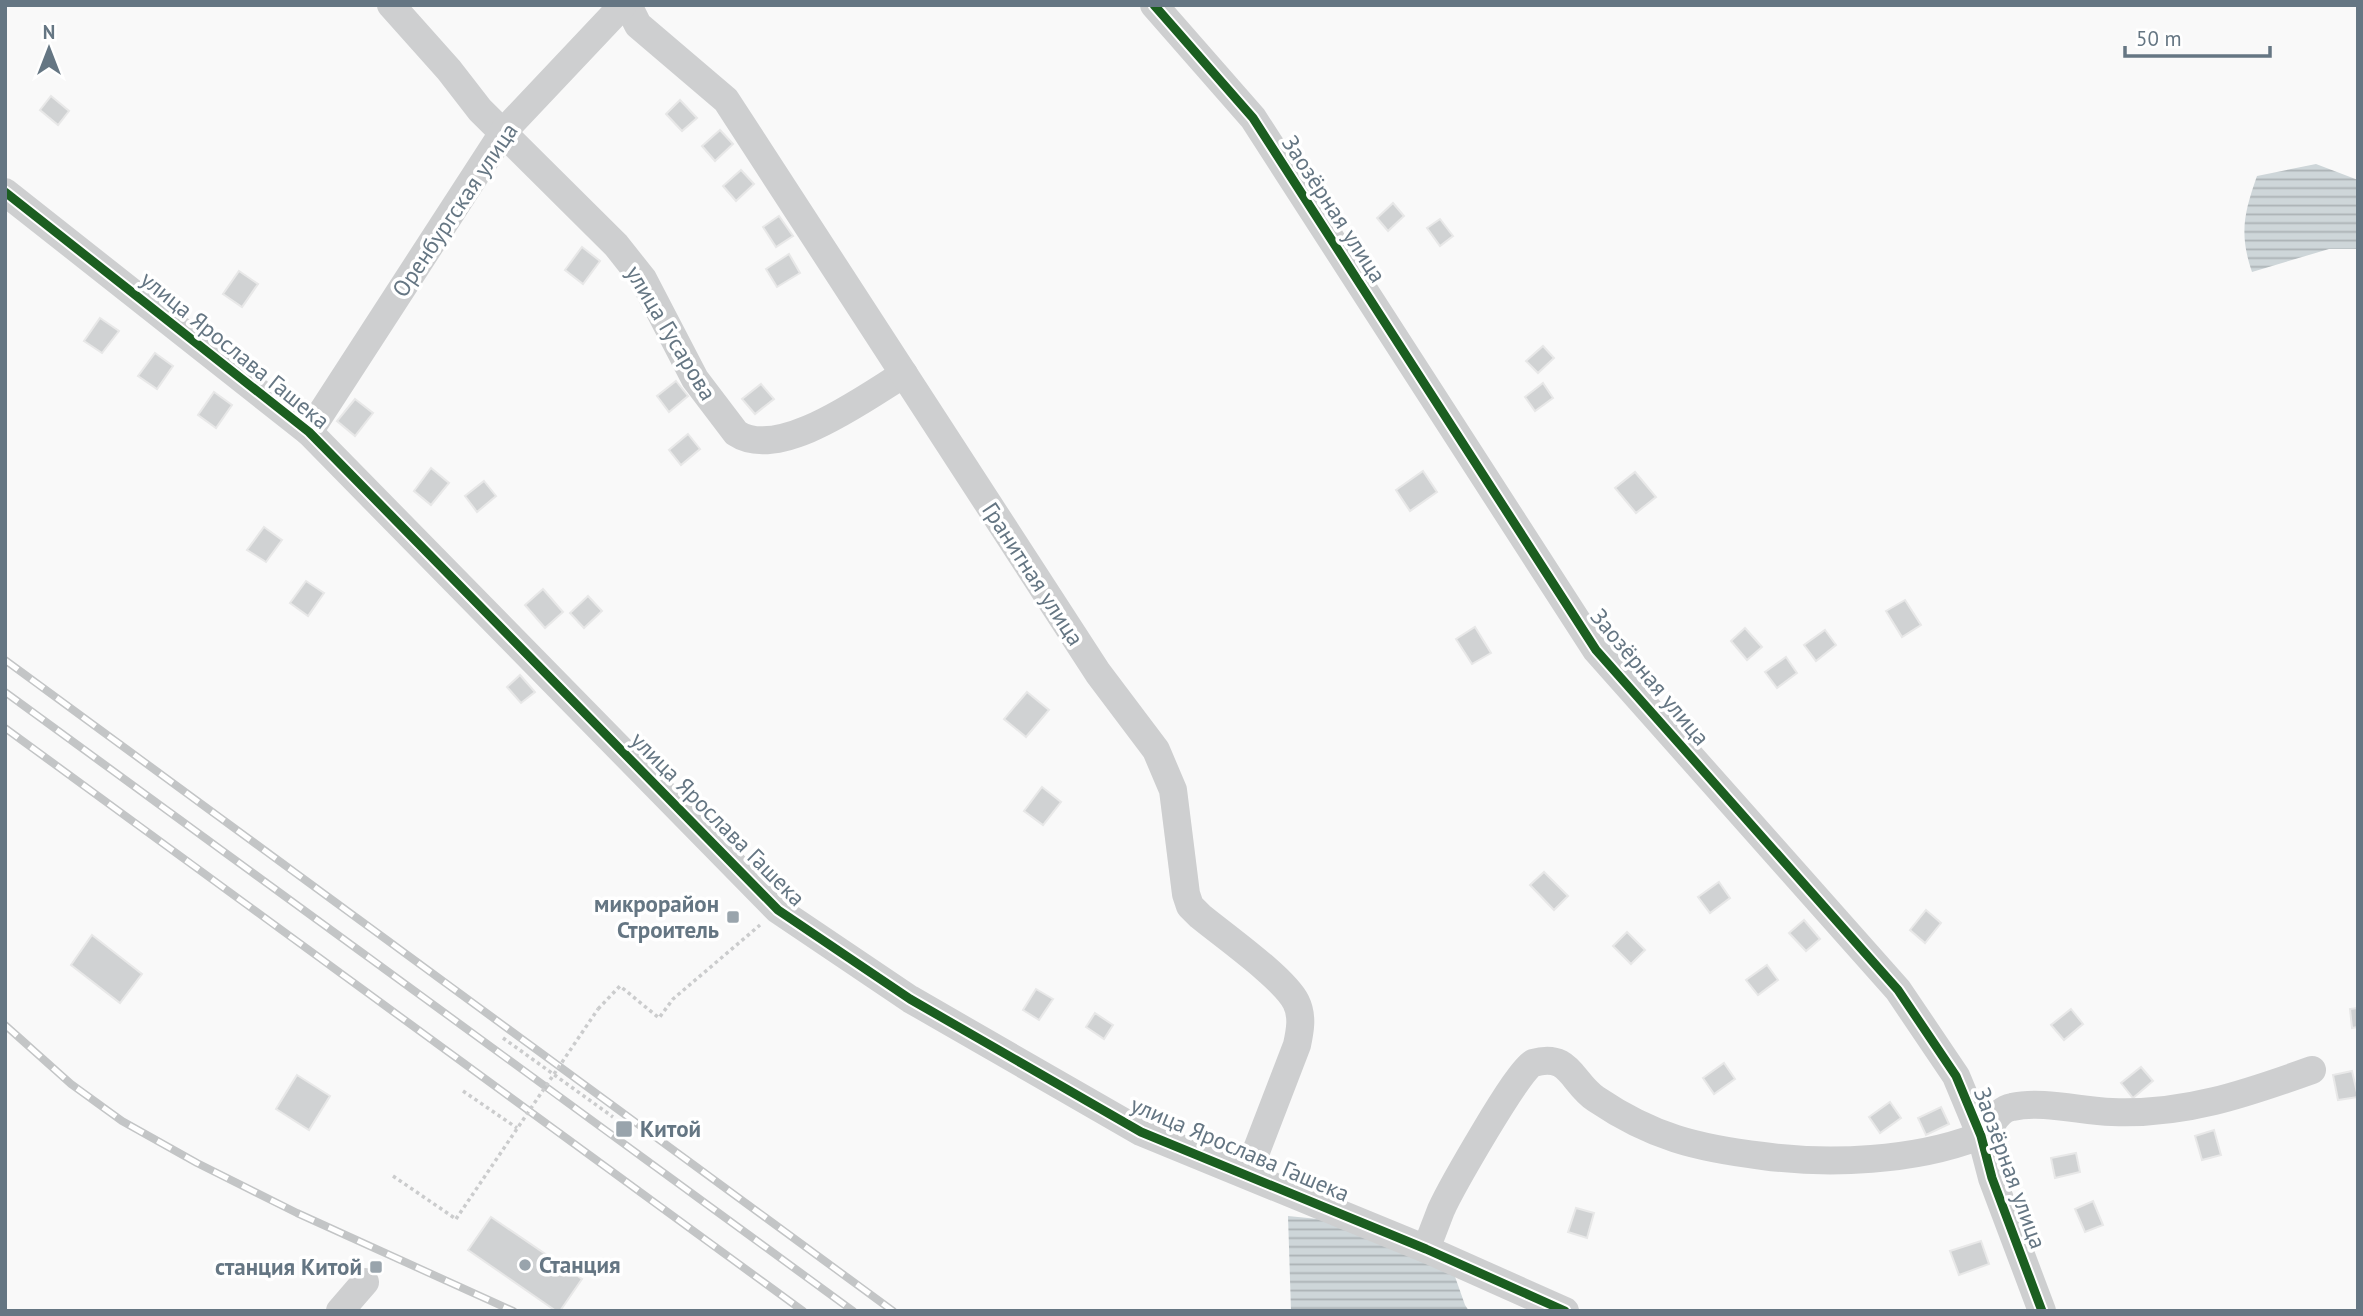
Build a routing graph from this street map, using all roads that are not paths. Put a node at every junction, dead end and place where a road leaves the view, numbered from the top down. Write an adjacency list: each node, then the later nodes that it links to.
1 (391, 5): 4 (street, улица Гусарова)
2 (626, 5): 4 (street, Оренбургская улица); 6 (street, Гранитная улица)
3 (1154, 5): 9 (street, Заозёрная улица)
4 (504, 131): 6 (street, улица Гусарова); 7 (street, Оренбургская улица)
5 (5, 191): 7 (street, улица Ярослава Гашека)
6 (904, 374): 10 (street, Гранитная улица)
7 (309, 432): 10 (street, улица Ярослава Гашека)
8 (2312, 1070): 9 (street)
9 (1981, 1136): 11 (street); 15 (street, Заозёрная улица)
10 (1247, 1175): 11 (street, улица Ярослава Гашека)
11 (1426, 1250): 14 (street, улица Ярослава Гашека)
12 (365, 1282): 13 (street)
13 (340, 1311)
14 (1564, 1311)
15 (2042, 1311)

